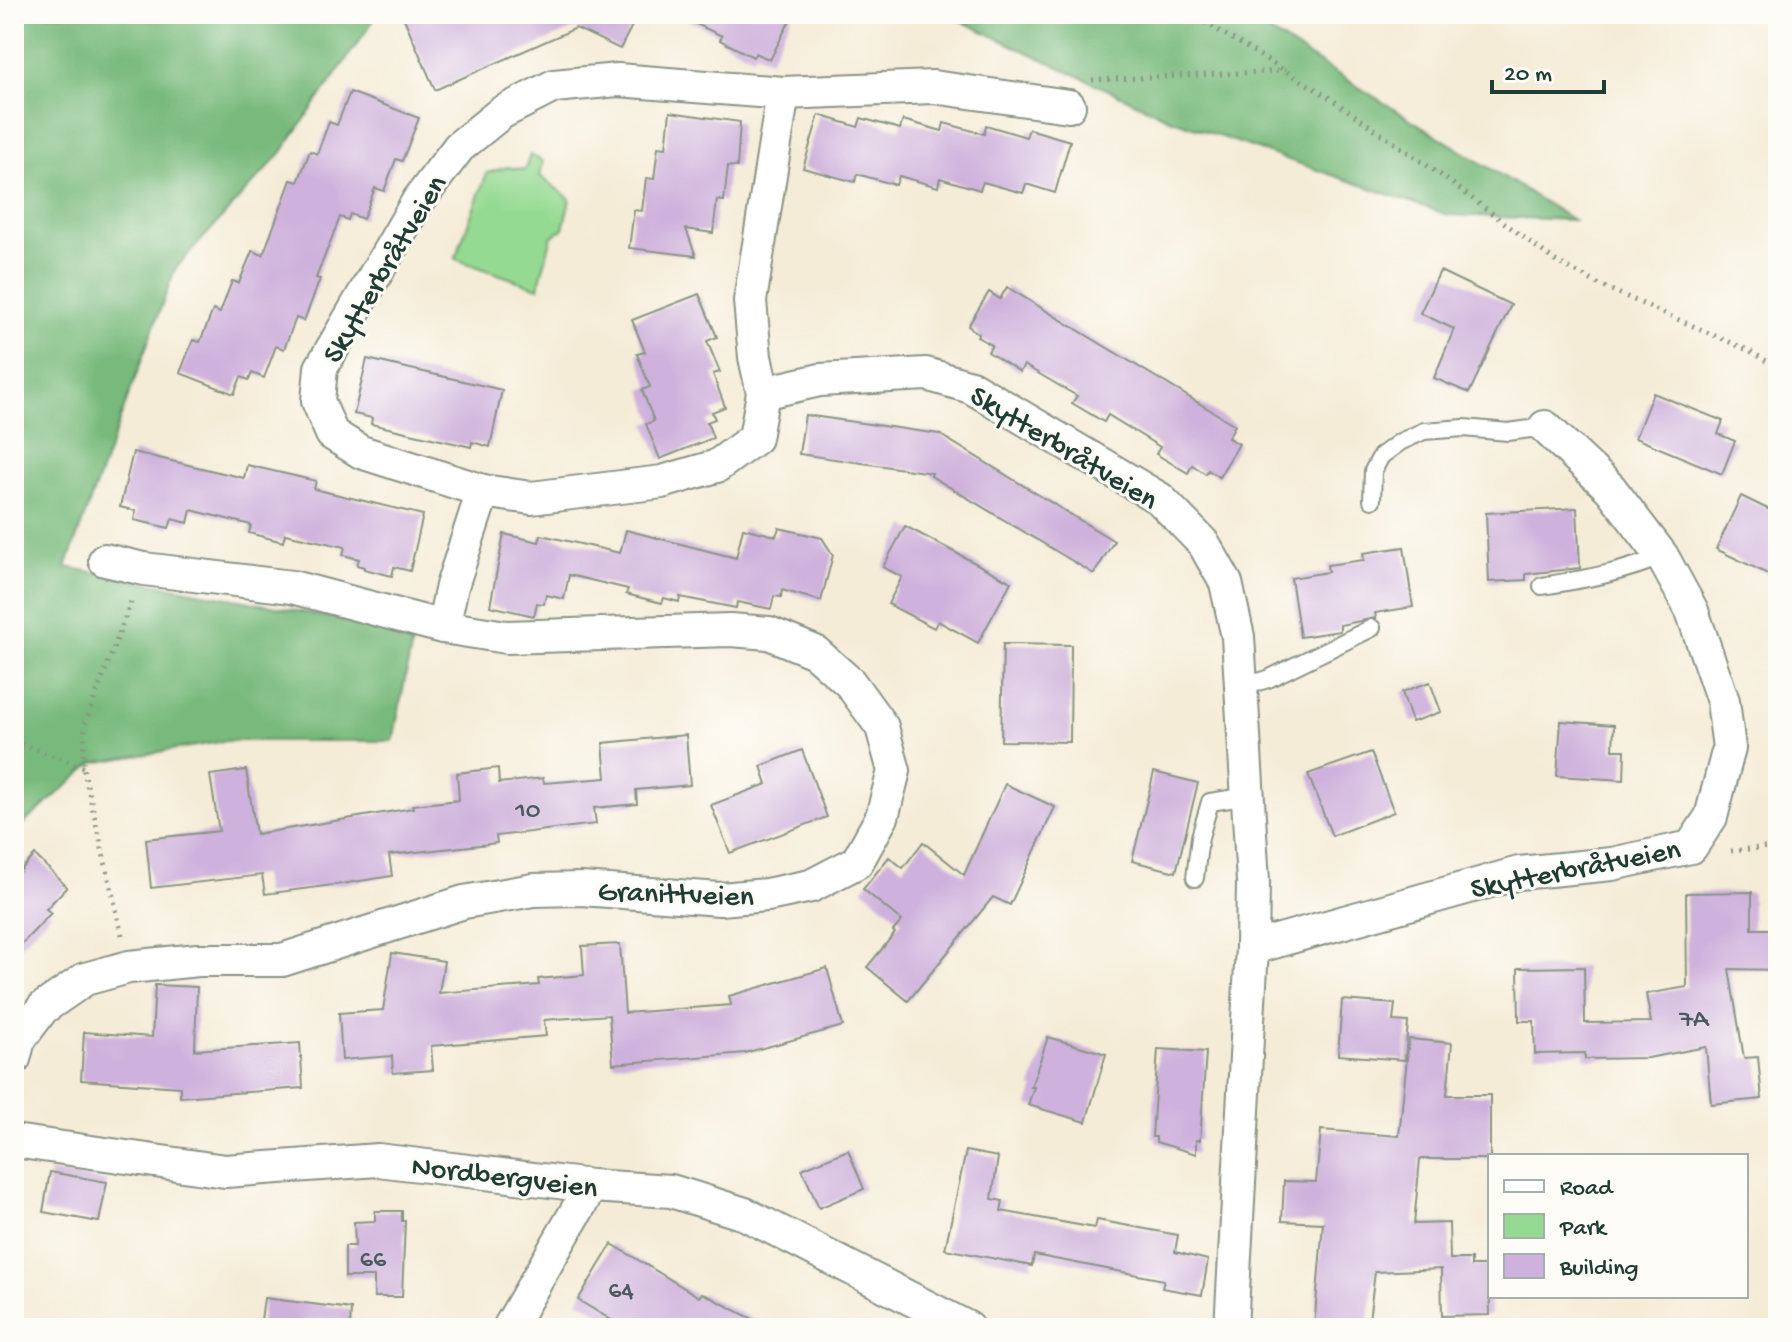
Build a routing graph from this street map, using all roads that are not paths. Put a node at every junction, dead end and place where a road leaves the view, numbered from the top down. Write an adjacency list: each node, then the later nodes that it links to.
1 (783, 93): 2 (street, Skytterbråtveien); 3 (street, Skytterbråtveien); 5 (street, Skytterbråtveien)
2 (1057, 104)
3 (763, 393): 5 (street, Skytterbråtveien); 12 (street, Skytterbråtveien)
4 (1545, 427): 6 (lane); 7 (street, Skytterbråtveien)
5 (483, 491): 10 (street)
6 (1372, 500)
7 (1662, 556): 9 (lane); 15 (street, Skytterbråtveien)
8 (105, 560): 10 (street, Granittveien)
9 (1542, 586)
10 (443, 627): 16 (street, Granittveien)
11 (1372, 628): 12 (lane)
12 (1241, 687): 13 (street, Skytterbråtveien)
13 (1249, 796): 14 (lane); 15 (street, Skytterbråtveien)
14 (1195, 878)
15 (1252, 948): 21 (street, Skytterbråtveien)
16 (14, 1059)
17 (14, 1141): 18 (street, Nordbergveien)
18 (591, 1186): 19 (street); 20 (street, Nordbergveien)
19 (509, 1328)
20 (968, 1328)
21 (1231, 1328)

